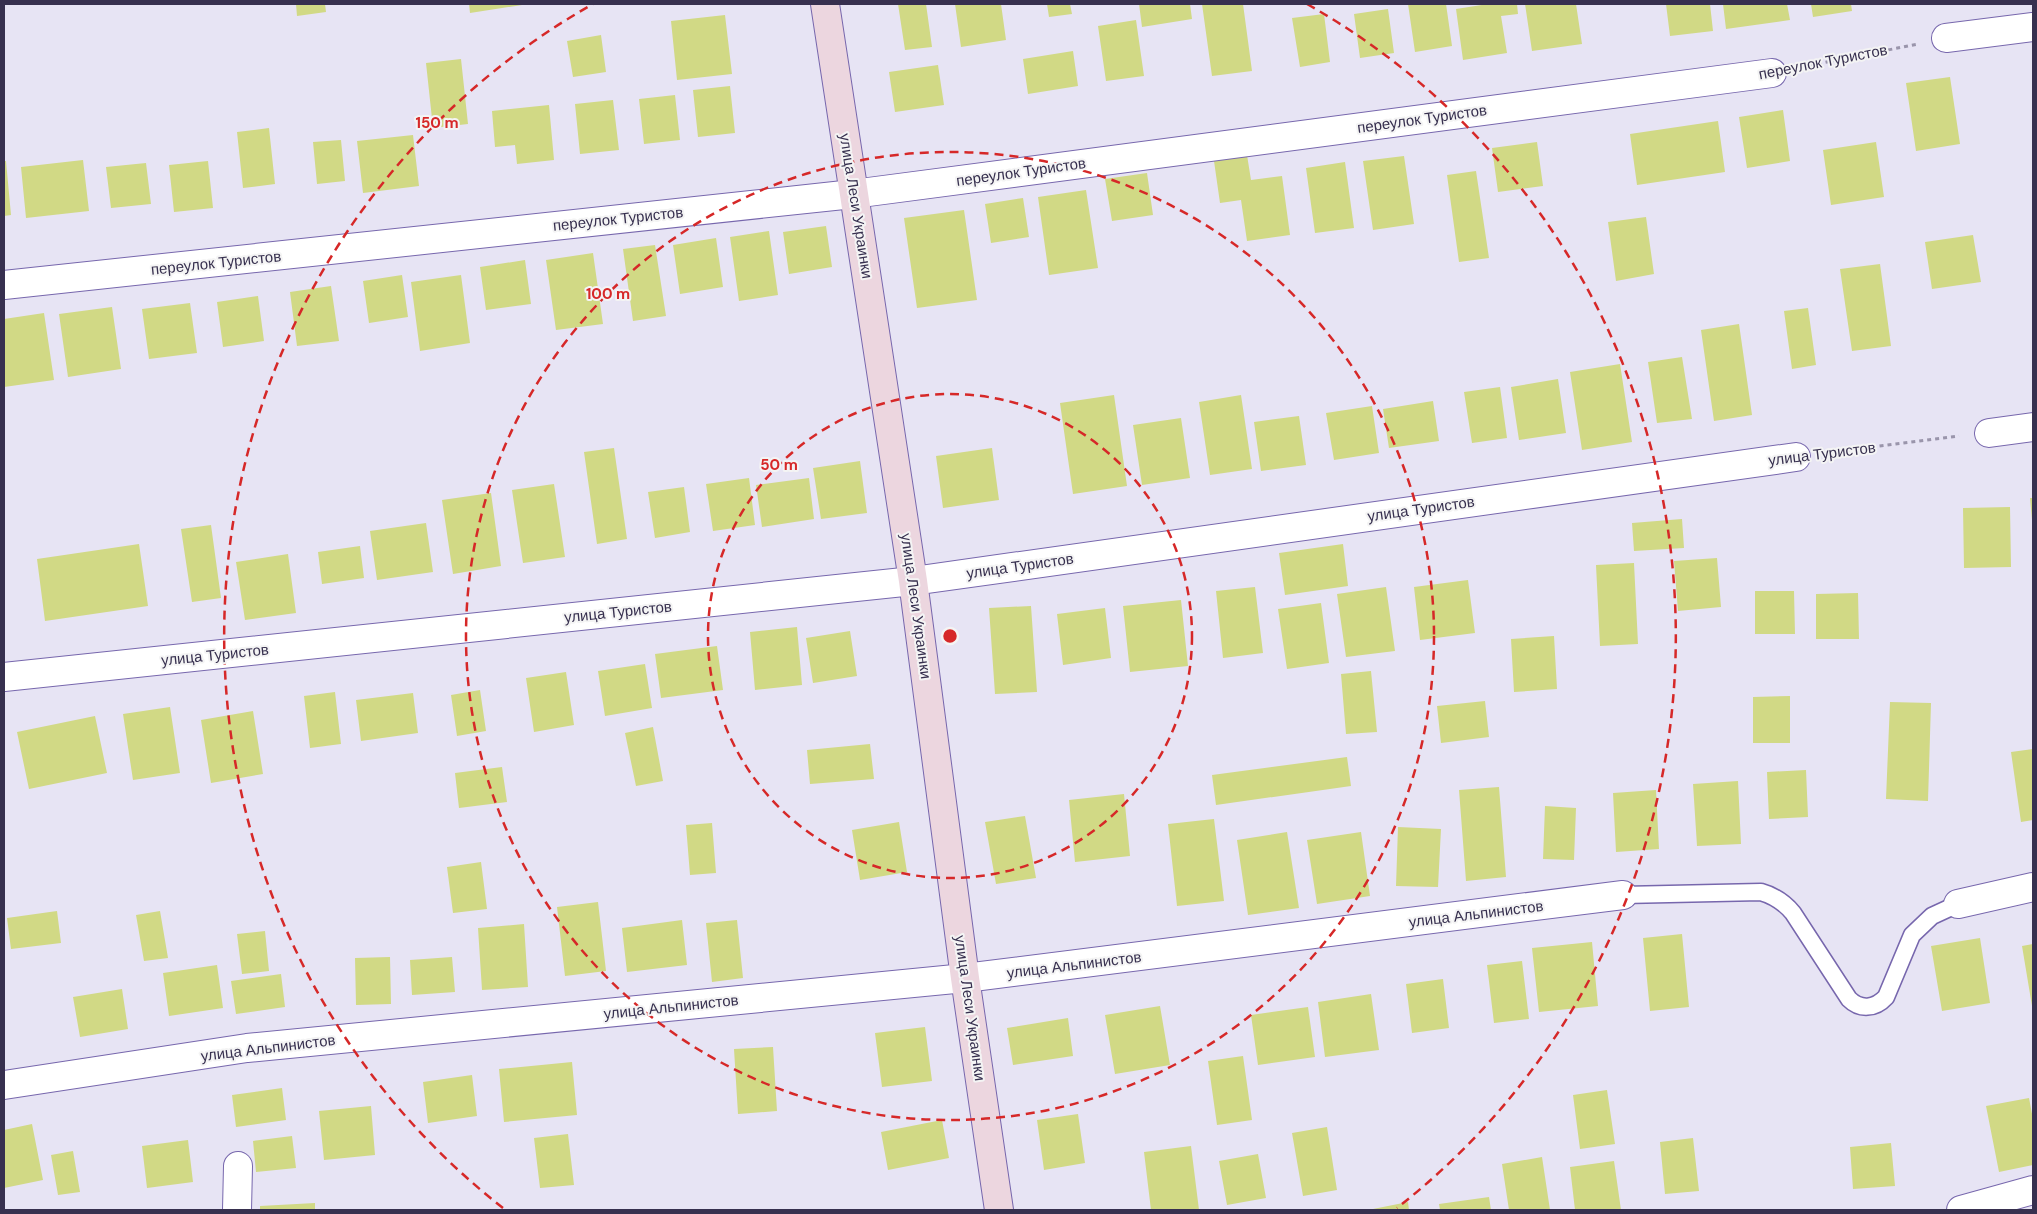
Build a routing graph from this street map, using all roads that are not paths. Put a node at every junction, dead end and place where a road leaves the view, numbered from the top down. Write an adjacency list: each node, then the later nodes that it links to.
1 (825, 4): 5 (main road, улица Леси Украинки)
2 (2033, 27): 3 (street)
3 (1946, 38)
4 (1772, 73): 5 (street, переулок Туристов)
5 (853, 194): 6 (street, переулок Туристов); 10 (main road, улица Леси Украинки)
6 (4, 285)
7 (2033, 427): 8 (street)
8 (1989, 433)
9 (1796, 457): 10 (street, улица Туристов)
10 (914, 581): 11 (street, улица Туристов); 15 (main road, улица Леси Украинки)
11 (4, 677)
12 (2033, 887): 14 (street, улица Альпинистов)
13 (1622, 895): 14 (lane, улица Альпинистов); 15 (street, улица Альпинистов)
14 (1958, 904)
15 (966, 978): 16 (street, улица Альпинистов); 20 (main road, улица Леси Украинки)
16 (4, 1084)
17 (238, 1166): 19 (street)
18 (2033, 1190): 21 (street)
19 (237, 1210)
20 (999, 1210)
21 (1961, 1210)

